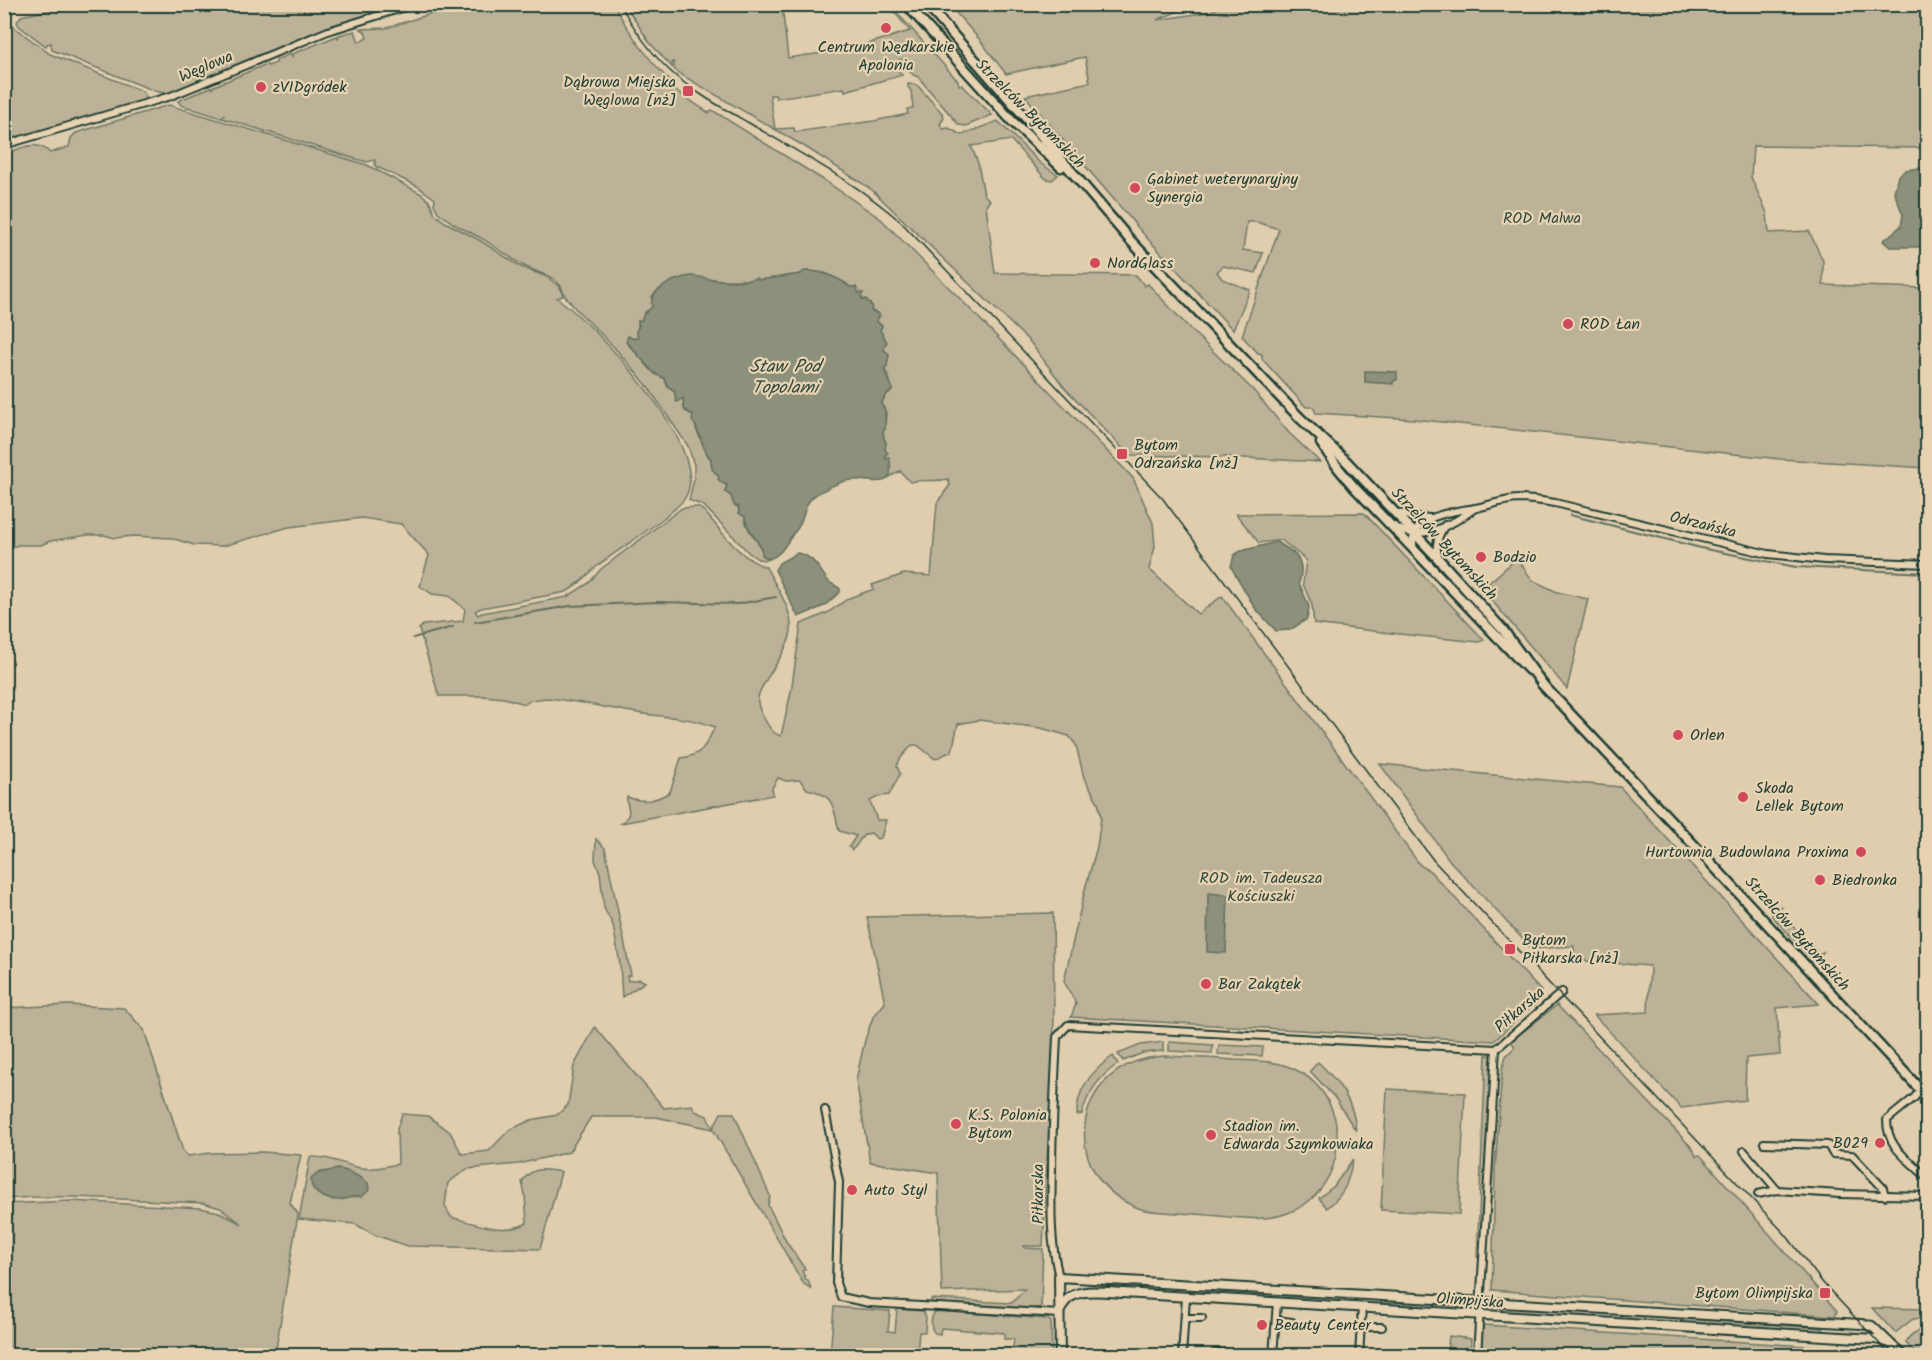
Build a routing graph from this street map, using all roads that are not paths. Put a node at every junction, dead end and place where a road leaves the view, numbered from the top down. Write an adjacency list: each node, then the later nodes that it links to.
1 (414, 4): 4 (street, Węglowa)
2 (906, 4): 5 (main road, Strzelców Bytomskich)
3 (926, 4): 5 (main road, Strzelców Bytomskich)
4 (4, 145)
5 (1085, 190): 6 (main road, Strzelców Bytomskich)
6 (1312, 430): 8 (main road, Strzelców Bytomskich); 9 (main road, Strzelców Bytomskich)
7 (1475, 508): 10 (street); 11 (street); 15 (street, Odrzańska)
8 (1394, 512): 10 (street); 12 (main road, Strzelców Bytomskich)
9 (1384, 518): 12 (street); 13 (main road, Strzelców Bytomskich)
10 (1432, 518): 12 (street)
11 (1445, 525): 12 (street); 14 (street)
12 (1415, 534): 13 (street); 14 (main road, Strzelców Bytomskich)
13 (1414, 550): 16 (main road, Strzelców Bytomskich)
14 (1441, 561): 16 (main road, Strzelców Bytomskich)
15 (1928, 564)
16 (1544, 686): 19 (main road, Strzelców Bytomskich)
17 (1562, 992): 18 (street, Piłkarska)
18 (1496, 1049): 29 (street, Piłkarska); 35 (street, Piłkarska)
19 (1920, 1090): 20 (main road, Strzelców Bytomskich); 24 (street)
20 (1927, 1097)
21 (825, 1110): 38 (street)
22 (1764, 1143): 27 (street)
23 (1744, 1151): 25 (street)
24 (1928, 1179)
25 (1777, 1190): 26 (street); 27 (street)
26 (1758, 1194)
27 (1885, 1196): 28 (street)
28 (1928, 1196)
29 (1059, 1277): 30 (street, Olimpijska); 38 (street, Piłkarska)
30 (1210, 1286): 31 (street, Olimpijska); 33 (street)
31 (1377, 1296): 35 (street, Olimpijska); 37 (street)
32 (1186, 1297): 33 (street, Olimpijska); 38 (street, Olimpijska); 40 (street)
33 (1209, 1298): 34 (street, Olimpijska)
34 (1276, 1302): 36 (street, Olimpijska); 42 (street)
35 (1480, 1302): 39 (street, Piłkarska); 46 (street, Olimpijska)
36 (1362, 1307): 37 (street, Olimpijska); 44 (street)
37 (1377, 1308): 39 (street, Olimpijska)
38 (1059, 1314): 49 (street, Piłkarska)
39 (1479, 1315): 46 (street, Olimpijska); 52 (street, Piłkarska)
40 (1185, 1318): 41 (street); 50 (street)
41 (1202, 1318)
42 (1276, 1320): 43 (street); 48 (street)
43 (1292, 1322)
44 (1361, 1327): 45 (street); 51 (street)
45 (1382, 1328)
46 (1889, 1343): 53 (street)
47 (1215, 1353): 48 (street)
48 (1273, 1355)
49 (1060, 1356)
50 (1182, 1356)
51 (1359, 1356)
52 (1477, 1356)
53 (1903, 1356)

